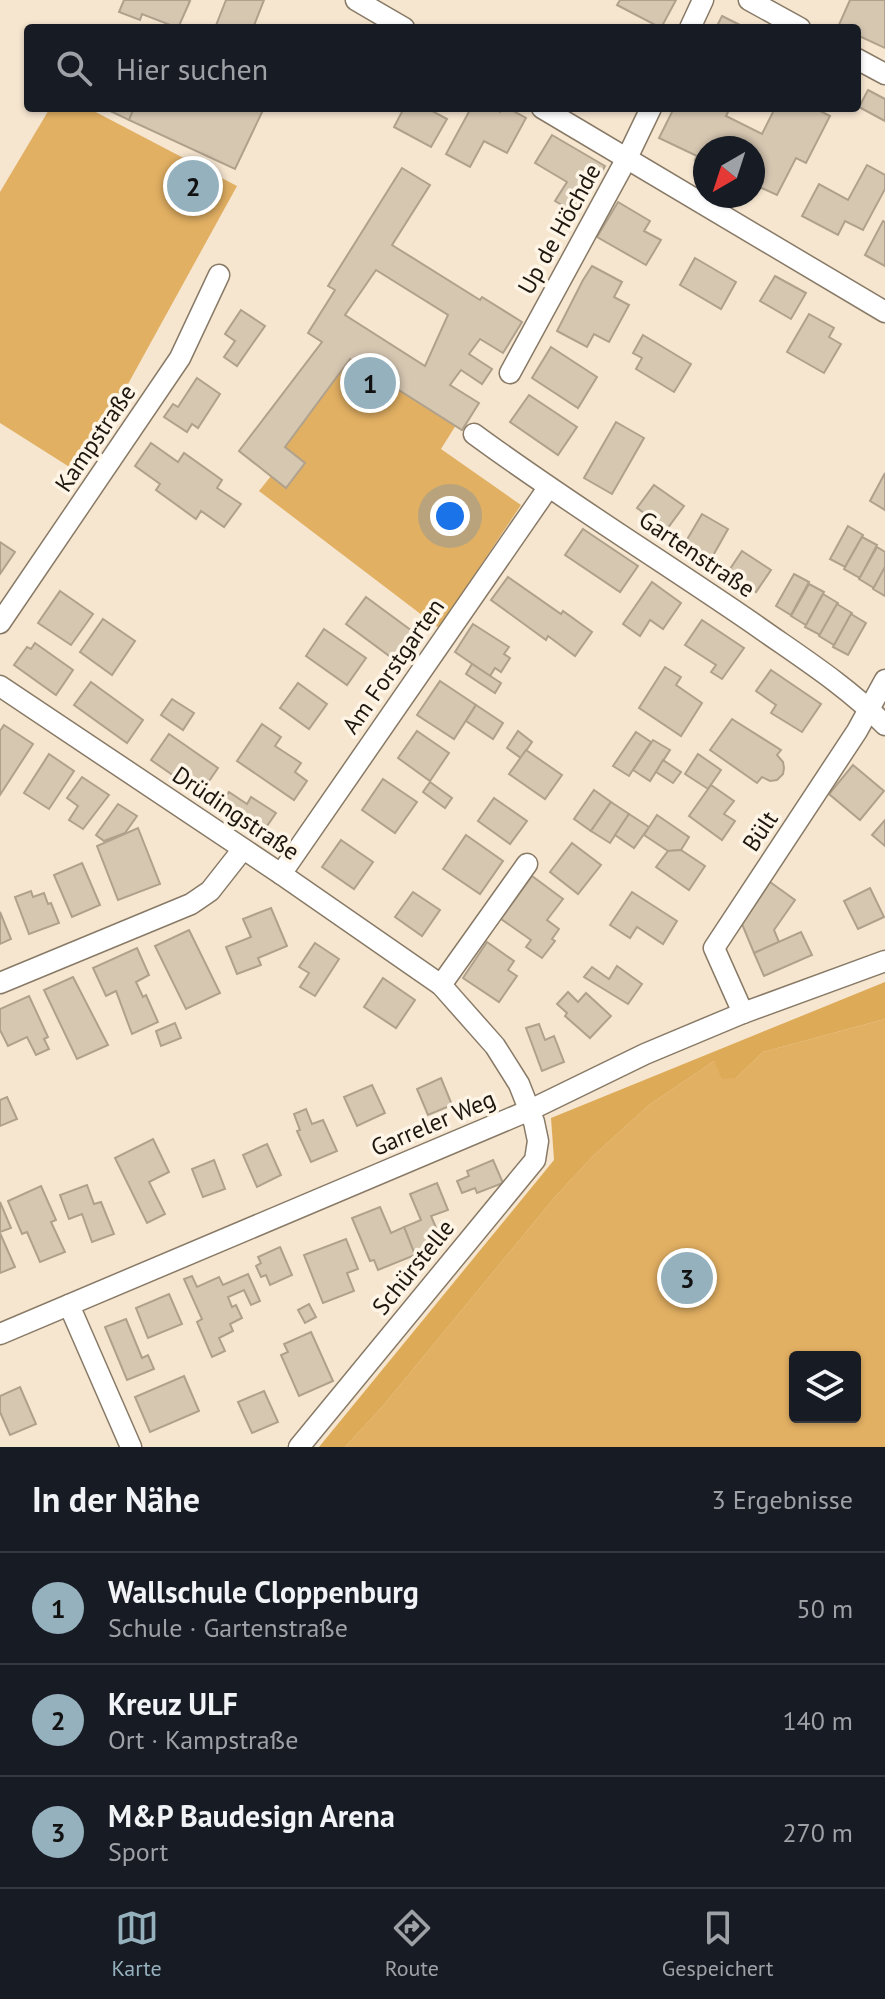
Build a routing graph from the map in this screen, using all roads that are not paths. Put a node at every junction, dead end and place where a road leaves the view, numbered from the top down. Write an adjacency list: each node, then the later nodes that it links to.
1 (356, 0): 4 (street)
2 (703, 0): 5 (street)
3 (749, 0): 6 (street)
4 (397, 24)
5 (692, 24)
6 (793, 24)
7 (861, 61): 8 (street)
8 (885, 74)
9 (549, 112): 11 (street)
10 (649, 112): 11 (street, Up de Höchde)
11 (627, 158): 13 (street); 14 (street, Up de Höchde)
12 (219, 275): 17 (street, Kampstraße)
13 (885, 312)
14 (510, 373)
15 (474, 434): 16 (street, Gartenstraße)
16 (548, 488): 20 (street, Gartenstraße); 24 (street, Am Forstgarten)
17 (0, 623)
18 (885, 680): 20 (street, Bült)
19 (0, 686): 22 (street, Drüdingstraße)
20 (870, 709): 21 (street, Gartenstraße); 28 (street, Bült)
21 (885, 725)
22 (243, 849): 24 (street, Drüdingstraße); 26 (street)
23 (527, 864): 27 (street)
24 (281, 874): 27 (street, Drüdingstraße)
25 (885, 961): 28 (street, Garreler Weg)
26 (0, 983)
27 (441, 985): 29 (street, Drüdingstraße)
28 (743, 1013): 29 (street, Garreler Weg)
29 (530, 1110): 30 (street, Garreler Weg); 33 (street, Schürstelle)
30 (69, 1305): 31 (street, Garreler Weg); 32 (street)
31 (0, 1334)
32 (131, 1447)
33 (299, 1447)

